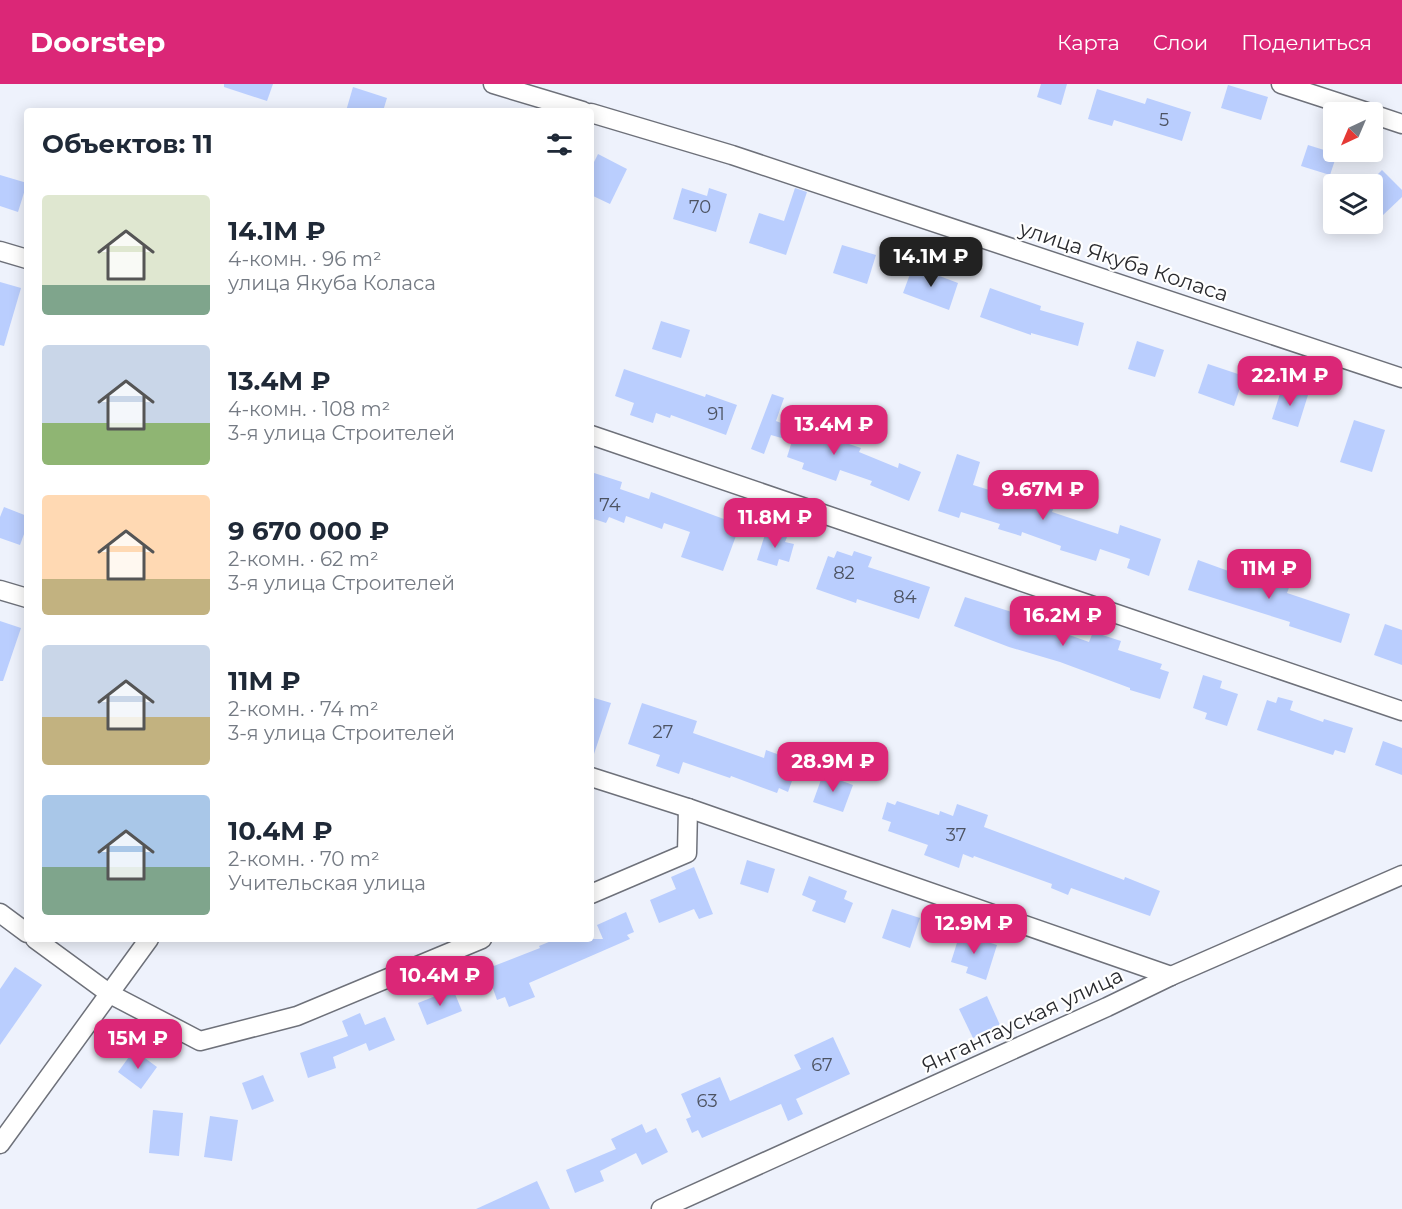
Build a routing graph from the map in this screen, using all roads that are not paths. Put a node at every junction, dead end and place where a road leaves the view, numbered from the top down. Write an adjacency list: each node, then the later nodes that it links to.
1 (493, 84): 4 (street)
2 (1281, 84): 3 (street)
3 (1336, 102)
4 (539, 105): 5 (street)
5 (561, 108)
6 (594, 114): 11 (street, улица Якуба Коласа)
7 (1383, 118): 8 (street)
8 (1402, 124)
9 (0, 251): 10 (street)
10 (24, 258)
11 (1402, 378)
12 (594, 436): 15 (street)
13 (0, 590): 14 (street)
14 (24, 597)
15 (1402, 711)
16 (594, 778): 17 (street)
17 (687, 808): 19 (street); 25 (street)
18 (1402, 875): 25 (street, Янгантауская улица)
19 (594, 893)
20 (0, 914): 21 (street)
21 (24, 931)
22 (39, 942): 26 (street)
23 (147, 942): 26 (street)
24 (475, 942): 26 (street)
25 (1171, 976): 28 (street, Янгантауская улица)
26 (110, 994): 27 (street)
27 (0, 1144)
28 (661, 1209)

